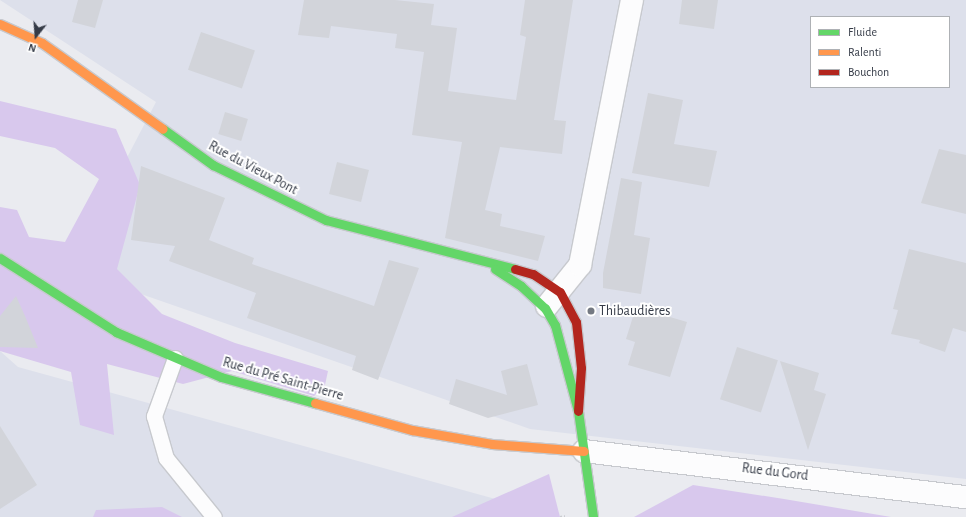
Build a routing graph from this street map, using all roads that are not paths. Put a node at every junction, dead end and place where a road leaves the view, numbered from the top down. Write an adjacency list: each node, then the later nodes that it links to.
1 (632, 0): 5 (street)
2 (0, 24): 3 (street, Rue du Vieux Pont)
3 (477, 257): 5 (street, Rue du Vieux Pont); 6 (street, Rue du Vieux Pont)
4 (0, 258): 7 (street, Rue du Pré Saint-Pierre)
5 (560, 292): 6 (street); 8 (street, Rue du Vieux Pont)
6 (545, 308): 8 (street, Rue du Vieux Pont)
7 (175, 358): 9 (street, Rue du Pré Saint-Pierre); 11 (lane)
8 (578, 411): 9 (street, Rue du Vieux Pont)
9 (584, 451): 10 (street, Rue du Gord); 12 (street, Rue du Vieux Pont)
10 (966, 496)
11 (214, 517)
12 (593, 517)

